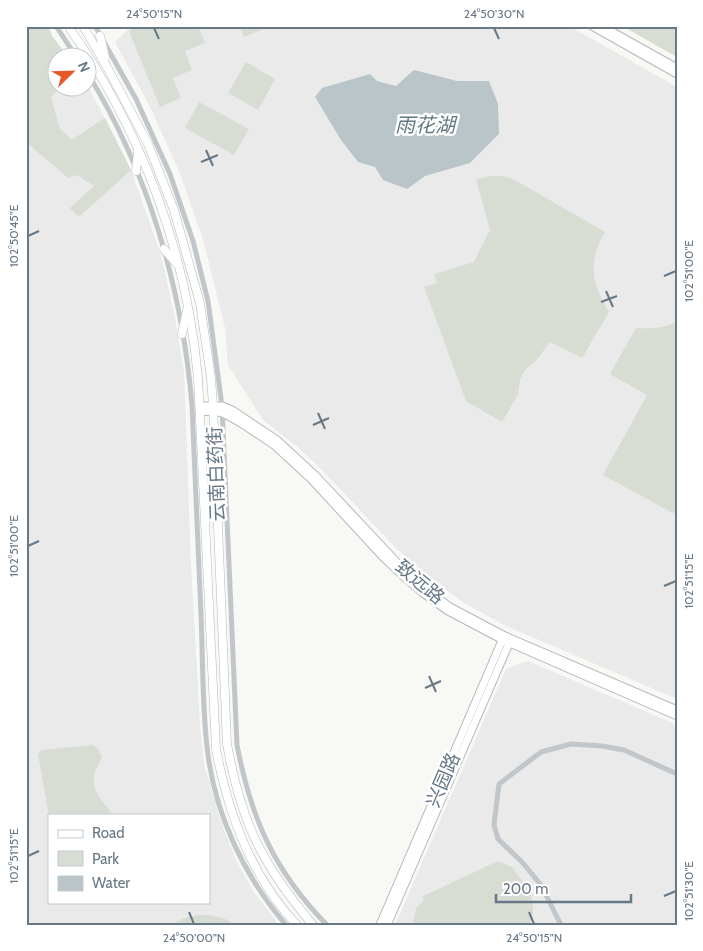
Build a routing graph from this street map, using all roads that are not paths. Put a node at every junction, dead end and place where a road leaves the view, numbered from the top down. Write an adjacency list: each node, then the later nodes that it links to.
1 (56, 26): 8 (street)
2 (68, 26): 13 (main road, 云南白药街)
3 (83, 26): 9 (main road, 云南白药街)
4 (94, 26): 7 (street)
5 (592, 26): 11 (main road)
6 (602, 26): 10 (main road)
7 (100, 36): 9 (main road); 23 (street)
8 (70, 48)
9 (107, 67): 20 (main road, 云南白药街)
10 (677, 68)
11 (677, 74)
12 (98, 92): 14 (street)
13 (138, 149): 14 (main road); 16 (main road, 云南白药街)
14 (136, 171): 15 (street)
15 (164, 249): 16 (main road); 18 (street)
16 (179, 267): 17 (main road, 云南白药街)
17 (188, 304): 18 (main road); 19 (main road, 云南白药街)
18 (182, 334): 30 (street)
19 (198, 378): 20 (main road); 22 (main road, 云南白药街)
20 (211, 378): 21 (main road, 云南白药街)
21 (213, 408): 22 (main road, 致远路); 23 (main road, 致远路); 24 (main road, 云南白药街)
22 (200, 409): 25 (main road, 云南白药街)
23 (223, 409): 26 (main road, 致远路); 33 (street)
24 (216, 446): 25 (main road); 32 (main road, 云南白药街)
25 (202, 447): 31 (main road, 云南白药街)
26 (507, 640): 27 (main road, 致远路); 28 (main road, 致远路); 34 (main road, 兴园路); 35 (main road, 兴园路)
27 (677, 710)
28 (677, 716)
29 (677, 774): 36 (street)
30 (286, 925)
31 (297, 925)
32 (313, 925)
33 (327, 925)
34 (380, 925)
35 (387, 925)
36 (561, 925)

